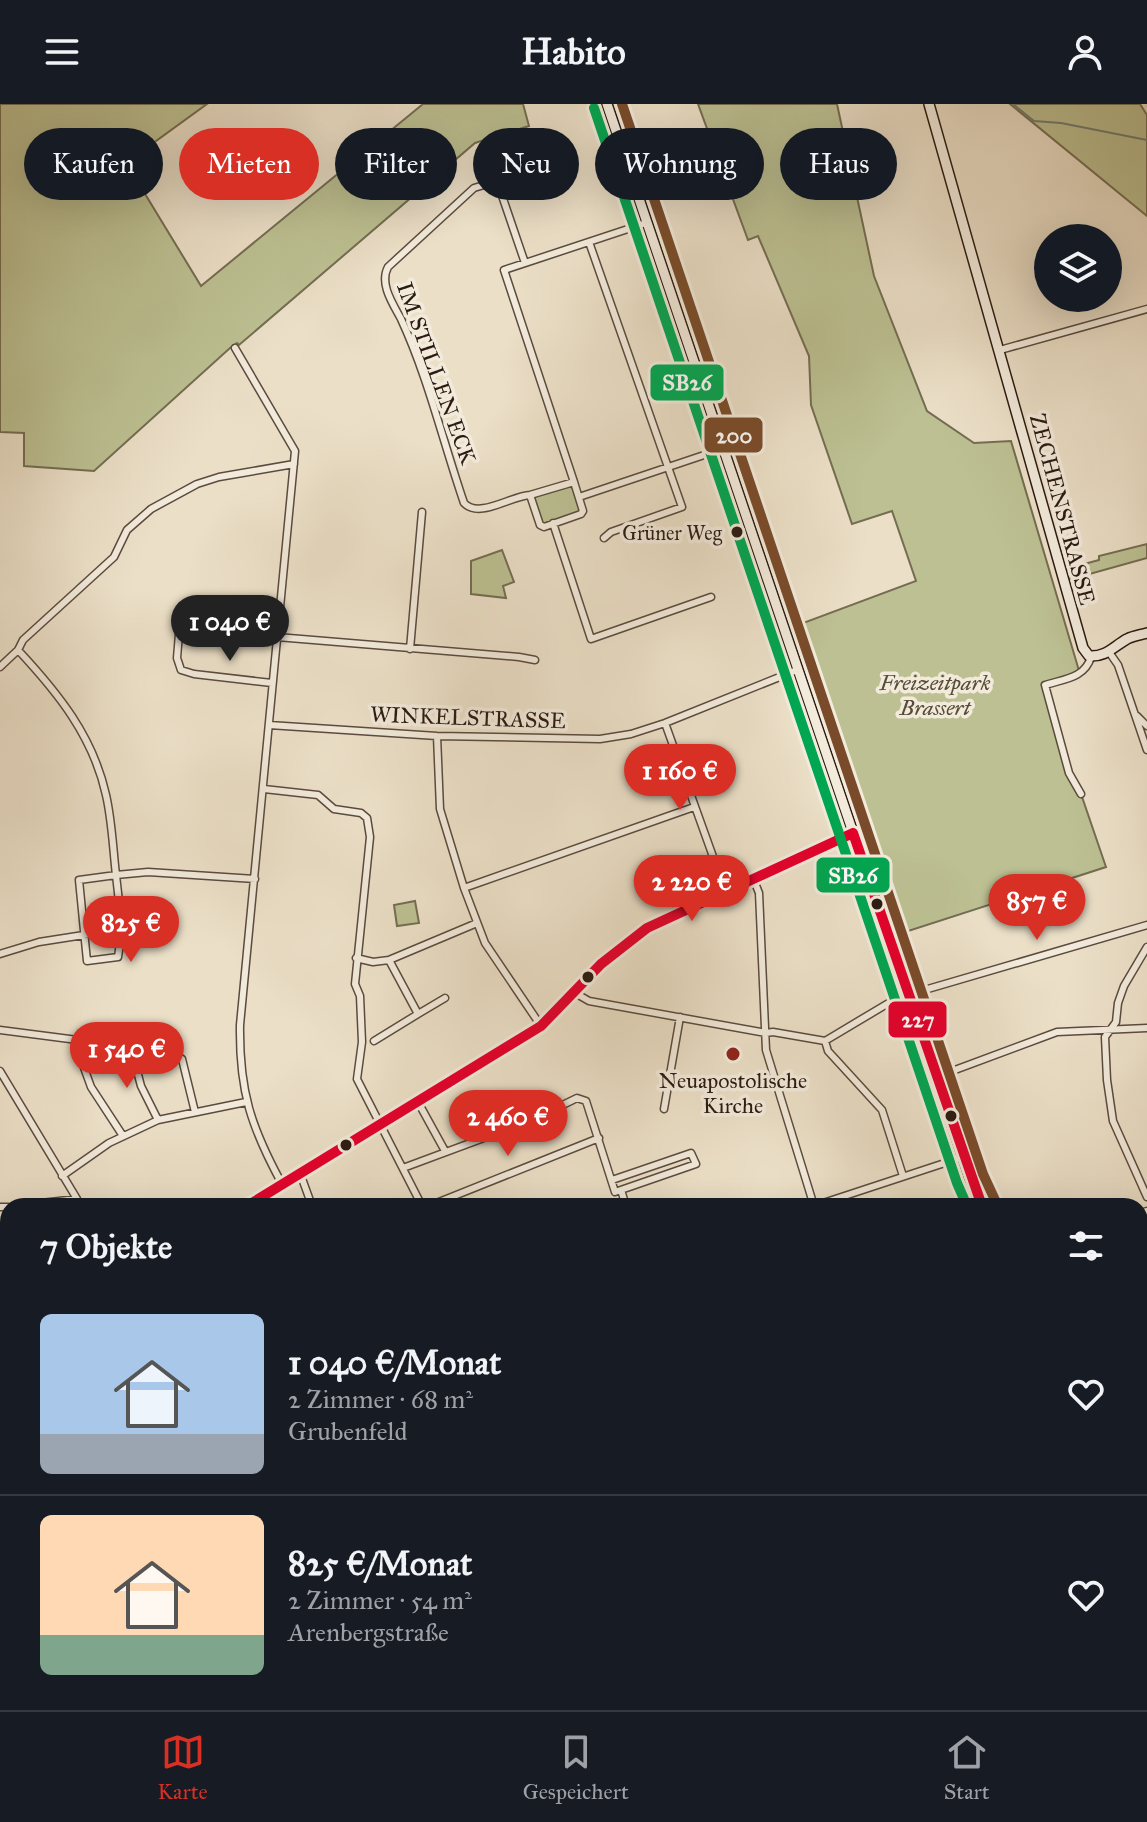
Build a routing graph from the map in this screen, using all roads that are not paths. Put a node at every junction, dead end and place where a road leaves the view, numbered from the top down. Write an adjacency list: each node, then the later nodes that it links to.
1 (607, 104): 3 (street)
2 (929, 104): 8 (street, ZECHENSTRASSE)
3 (646, 223): 4 (street); 9 (street)
4 (589, 242): 5 (street); 11 (street)
5 (525, 263): 12 (street); 13 (street, IM STILLEN ECK)
6 (1147, 309): 8 (street)
7 (235, 348): 10 (street)
8 (1000, 350): 27 (street, ZECHENSTRASSE)
9 (722, 449): 11 (street); 30 (street)
10 (294, 464): 21 (street); 24 (street)
11 (668, 467): 14 (street); 17 (street)
12 (574, 482): 13 (street); 14 (street)
13 (530, 495): 16 (street)
14 (579, 497): 16 (street)
15 (422, 512): 23 (street)
16 (553, 523): 18 (street)
17 (604, 538)
18 (711, 597)
19 (180, 622): 31 (street)
20 (1147, 633): 25 (street)
21 (277, 637): 23 (street); 31 (street)
22 (519, 646): 26 (street)
23 (410, 649): 26 (street)
24 (18, 650): 29 (street); 42 (street)
25 (1109, 652): 27 (street); 32 (street)
26 (519, 657): 28 (street)
27 (1091, 657): 39 (street)
28 (535, 660)
29 (0, 667)
30 (797, 670): 33 (street, WINKELSTRASSE); 41 (street)
31 (272, 683): 34 (street)
32 (1132, 710): 35 (street); 37 (street)
33 (665, 723): 36 (street, WINKELSTRASSE); 40 (street)
34 (269, 725): 36 (street, WINKELSTRASSE); 38 (street)
35 (1147, 726)
36 (437, 736): 45 (street)
37 (1147, 750)
38 (264, 789): 44 (street); 53 (street)
39 (1081, 794)
40 (694, 807): 45 (street); 46 (street)
41 (853, 833): 43 (street); 56 (street)
42 (116, 875): 44 (street); 49 (street); 50 (street)
43 (753, 878): 46 (street); 64 (street)
44 (255, 879): 71 (street)
45 (464, 888): 47 (street)
46 (725, 890): 55 (street)
47 (477, 923): 54 (street); 60 (street)
48 (1147, 925): 56 (street)
49 (122, 929): 50 (street); 50 (street)
50 (84, 933): 52 (street)
51 (1147, 947): 62 (street)
52 (0, 954)
53 (356, 958): 54 (street); 76 (street)
54 (389, 960): 58 (street)
55 (575, 993): 59 (street); 60 (street)
56 (907, 996): 67 (street); 70 (street)
57 (445, 998): 58 (street)
58 (418, 1014): 66 (street)
59 (680, 1017): 64 (street); 73 (street)
60 (541, 1026): 72 (street)
61 (1147, 1028): 62 (street)
62 (1109, 1029): 70 (street); 88 (street)
63 (0, 1030): 65 (street)
64 (766, 1033): 67 (street); 95 (street)
65 (74, 1040): 68 (street); 77 (street)
66 (374, 1041)
67 (825, 1041): 84 (street)
68 (131, 1048): 74 (street); 75 (street)
69 (0, 1071): 83 (street)
70 (936, 1077): 80 (street)
71 (246, 1102): 74 (street); 86 (street)
72 (418, 1102): 76 (street); 79 (street)
73 (664, 1109)
74 (195, 1112): 75 (street)
75 (158, 1120): 77 (street)
76 (382, 1123): 81 (street); 82 (street)
77 (123, 1136): 83 (street)
78 (599, 1138): 79 (street); 85 (street); 93 (street)
79 (445, 1151): 81 (street)
80 (963, 1157): 84 (street); 97 (street)
81 (403, 1168): 92 (street)
82 (300, 1173): 86 (street); 91 (street)
83 (62, 1176): 89 (street)
84 (903, 1176): 96 (street)
85 (612, 1180): 87 (street); 87 (street)
86 (282, 1184): 90 (street)
87 (618, 1191): 94 (street)
88 (1147, 1197)
89 (76, 1198)
90 (260, 1198)
91 (309, 1198)
92 (418, 1198)
93 (449, 1198)
94 (622, 1198)
95 (812, 1198)
96 (838, 1198)
97 (979, 1198)

